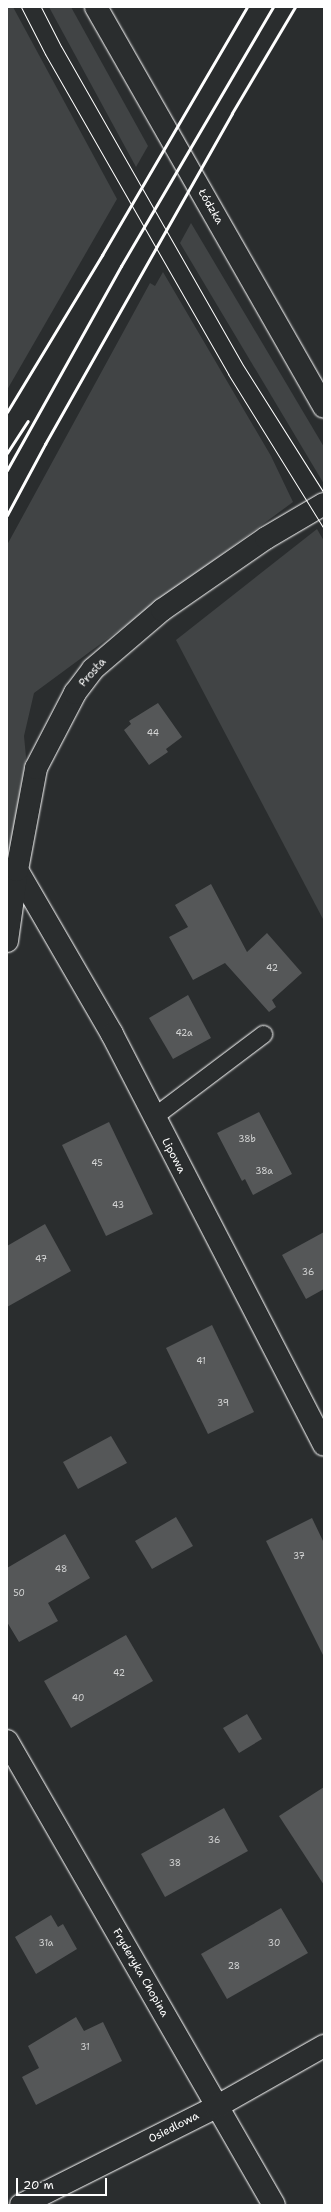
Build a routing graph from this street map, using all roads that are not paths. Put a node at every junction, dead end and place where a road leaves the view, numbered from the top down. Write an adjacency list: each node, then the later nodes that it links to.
1 (96, 7): 2 (street, Łódzka)
2 (321, 396)
3 (324, 504): 4 (street, Prosta)
4 (17, 870): 5 (street, Prosta); 7 (street, Lipowa)
5 (7, 941)
6 (264, 1034): 7 (lane)
7 (153, 1117): 8 (street, Lipowa)
8 (324, 1445)
9 (7, 1741): 11 (street, Fryderyka Chopina)
10 (324, 2046): 11 (street, Osiedlowa)
11 (216, 2107): 12 (street, Osiedlowa); 13 (street, Fryderyka Chopina)
12 (21, 2205)
13 (274, 2205)

